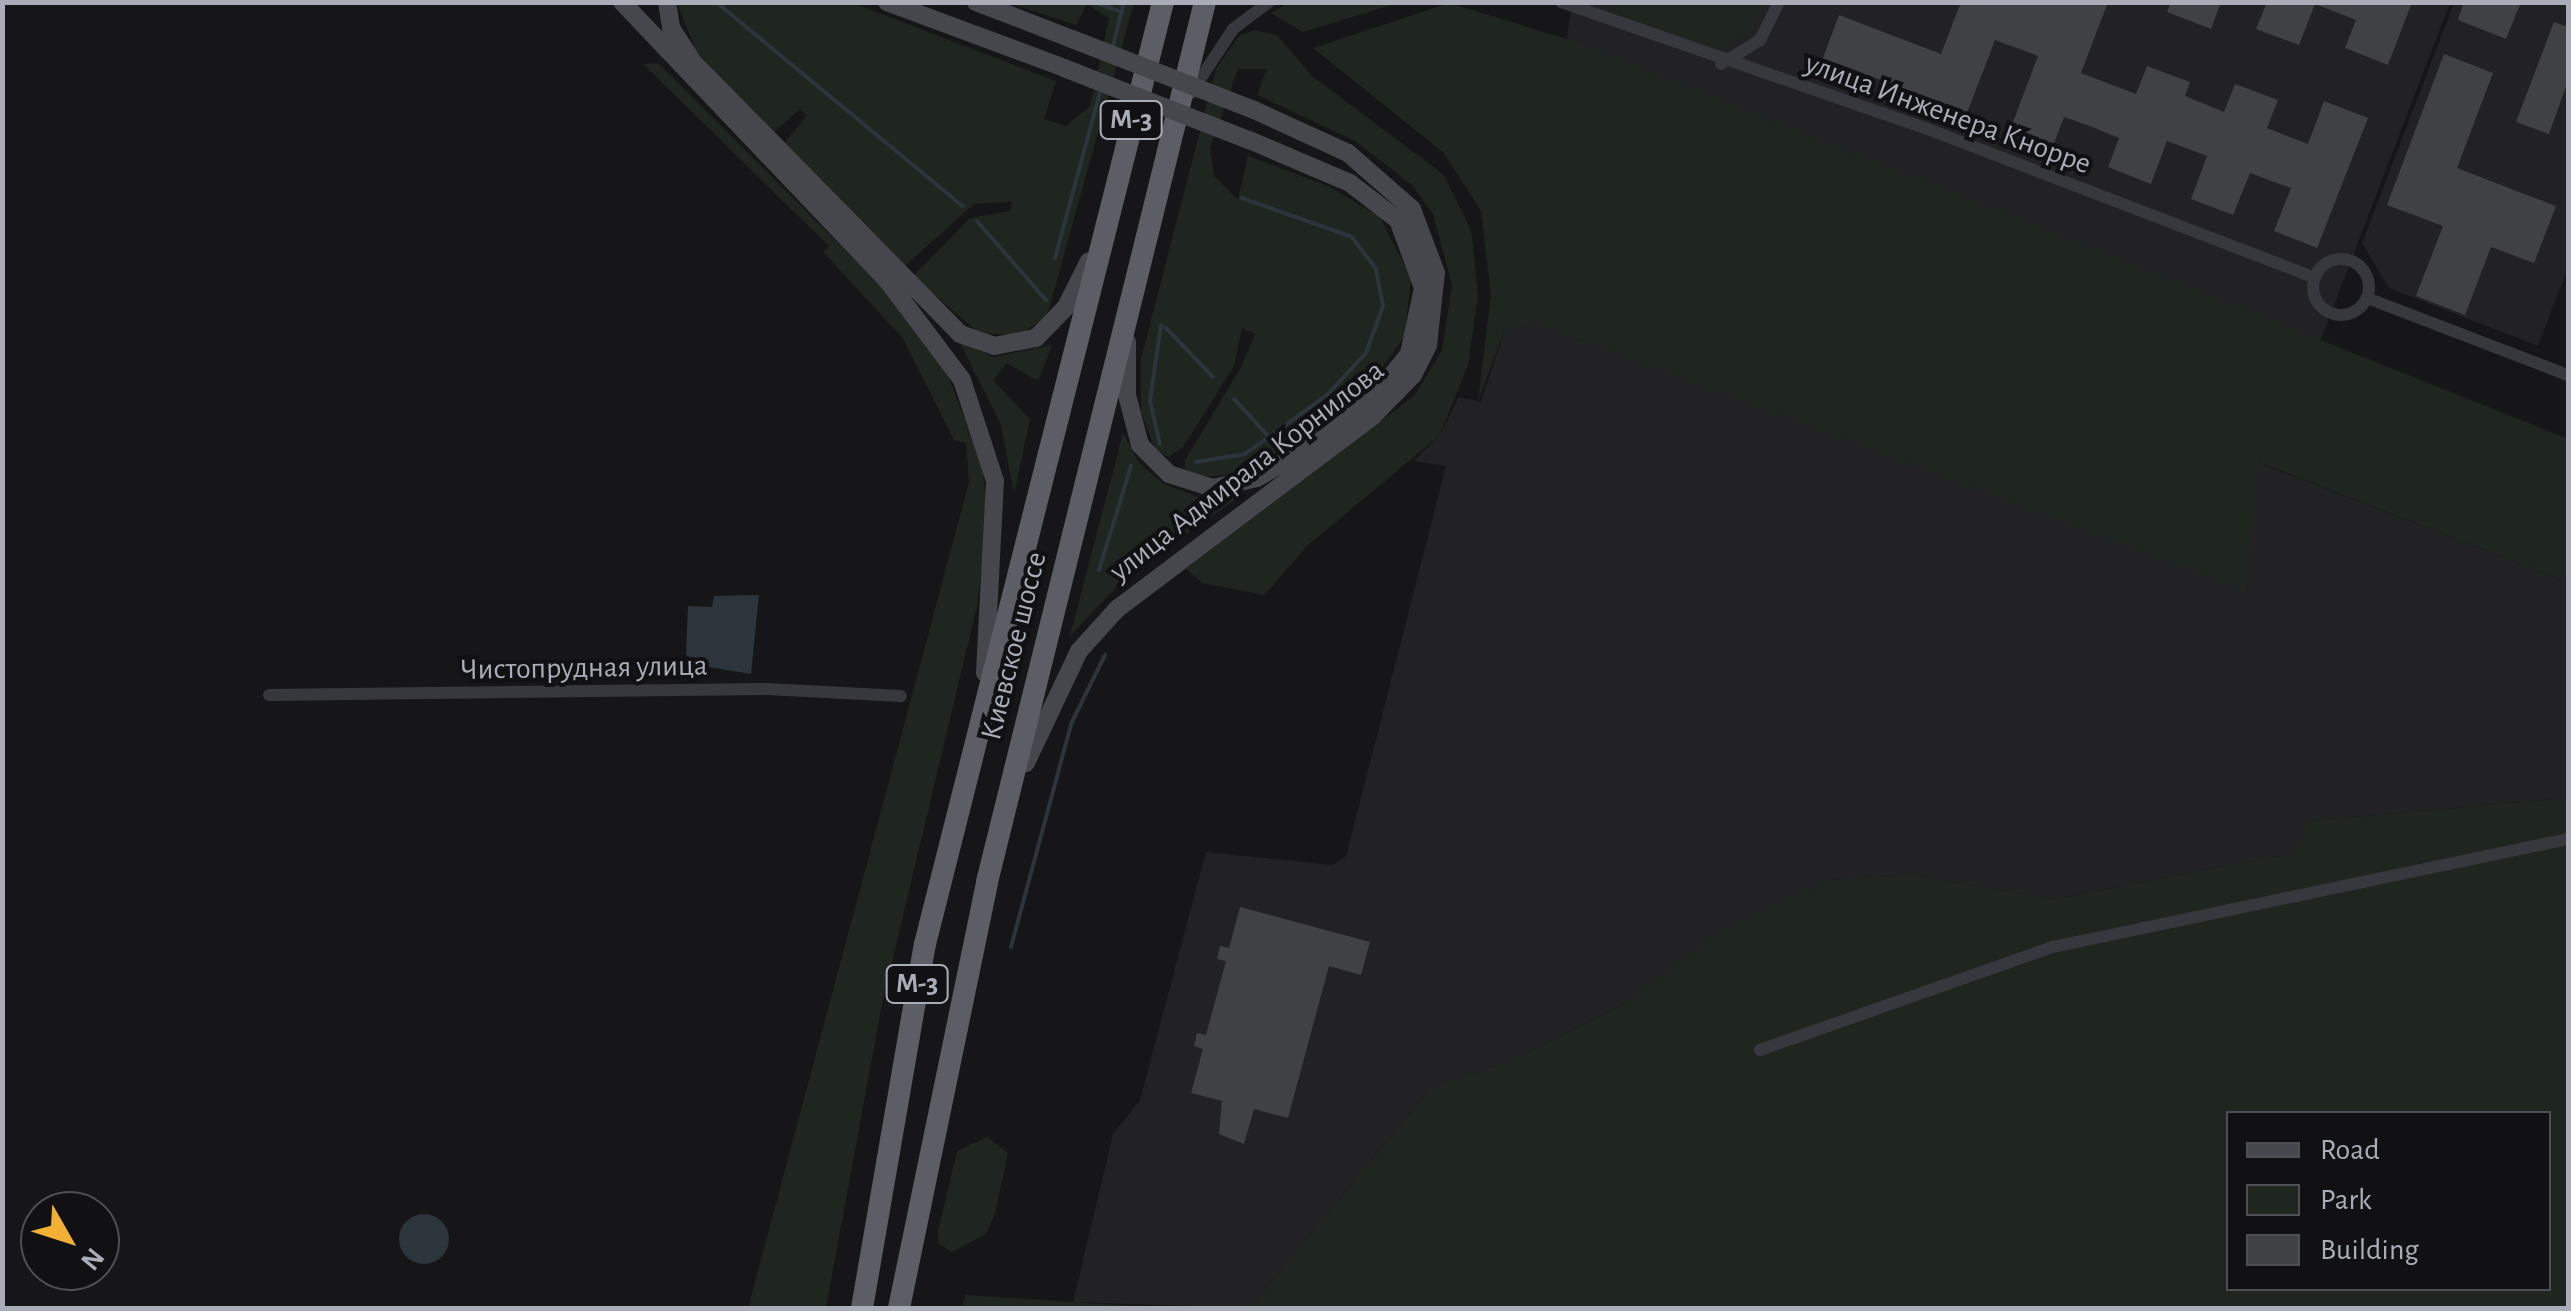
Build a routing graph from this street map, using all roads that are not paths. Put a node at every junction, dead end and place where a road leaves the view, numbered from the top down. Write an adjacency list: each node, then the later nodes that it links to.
1 (622, 2): 21 (main road)
2 (667, 2): 14 (main road)
3 (887, 2): 17 (main road, улица Адмирала Корнилова, bridge)
4 (976, 2): 23 (main road, улица Адмирала Корнилова, bridge)
5 (1163, 2): 14 (highway, Киевское шоссе / М-3)
6 (1205, 2): 13 (highway, Киевское шоссе / М-3)
7 (1269, 2): 13 (street)
8 (1562, 2): 11 (street, улица Инженера Кнорре)
9 (1598, 2): 11 (street)
10 (1778, 2): 12 (street)
11 (1616, 25): 12 (street, улица Инженера Кнорре)
12 (1721, 64): 15 (street, улица Инженера Кнорре)
13 (1174, 124): 17 (highway, Киевское шоссе / М-3)
14 (1099, 237): 21 (highway, Киевское шоссе / М-3)
15 (2315, 278): 16 (street); 16 (street)
16 (2367, 298): 18 (street)
17 (1128, 307): 23 (highway, Киевское шоссе / М-3)
18 (2568, 375)
19 (269, 695): 20 (street, Чистопрудная улица)
20 (901, 696)
21 (982, 709): 25 (highway, Киевское шоссе / М-3)
22 (2568, 839): 24 (street)
23 (986, 882): 26 (highway, Киевское шоссе / М-3)
24 (1760, 1050)
25 (862, 1308)
26 (899, 1308)

